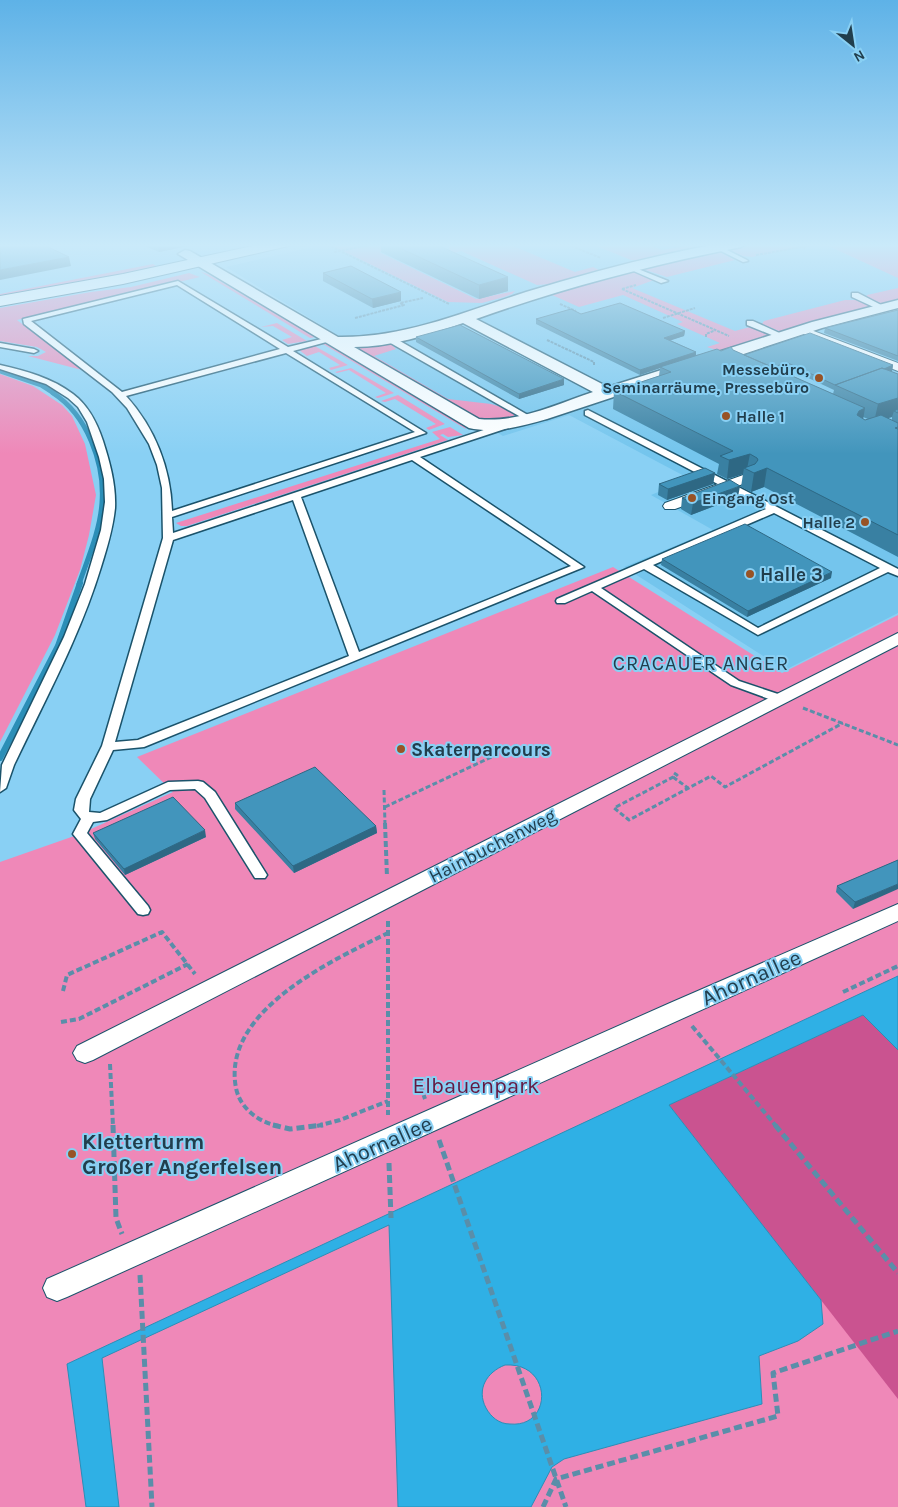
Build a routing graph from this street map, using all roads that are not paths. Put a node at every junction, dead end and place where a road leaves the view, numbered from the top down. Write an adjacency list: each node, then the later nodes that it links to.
1 (53, 313): 18 (lane)
2 (228, 313): 13 (lane)
3 (291, 313): 11 (street)
4 (476, 313): 6 (street)
5 (863, 313): 8 (street)
6 (464, 318): 10 (street); 17 (street)
7 (750, 323): 9 (lane)
8 (803, 330): 9 (street); 16 (street)
9 (782, 336): 17 (street)
10 (390, 339): 11 (street); 20 (lane)
11 (334, 340): 13 (lane); 20 (street)
12 (0, 345): 14 (lane)
13 (288, 350): 18 (lane); 27 (lane)
14 (34, 351)
15 (0, 367): 38 (lane)
16 (898, 367)
17 (607, 393): 20 (street)
18 (121, 396): 27 (lane)
19 (588, 413): 23 (lane)
20 (522, 420): 21 (lane)
21 (415, 458): 24 (lane); 35 (lane)
22 (746, 478): 23 (street)
23 (728, 485): 25 (street); 26 (lane)
24 (296, 496): 28 (lane); 35 (lane)
25 (670, 506)
26 (774, 509): 29 (lane); 30 (lane)
27 (167, 516): 28 (lane)
28 (168, 538): 37 (lane)
29 (645, 564): 30 (lane); 32 (lane)
30 (887, 568): 31 (lane)
31 (898, 574)
32 (592, 587): 33 (lane); 36 (lane)
33 (561, 601)
34 (898, 638): 36 (street, Hainbuchenweg)
35 (355, 656): 37 (lane)
36 (780, 699): 43 (street, Hainbuchenweg)
37 (108, 746): 39 (lane)
38 (0, 788)
39 (89, 817): 40 (lane); 41 (lane)
40 (260, 875)
41 (143, 910)
42 (898, 912): 44 (street, Ahornallee)
43 (85, 1053)
44 (388, 1140): 45 (street, Ahornallee)
45 (57, 1288)

